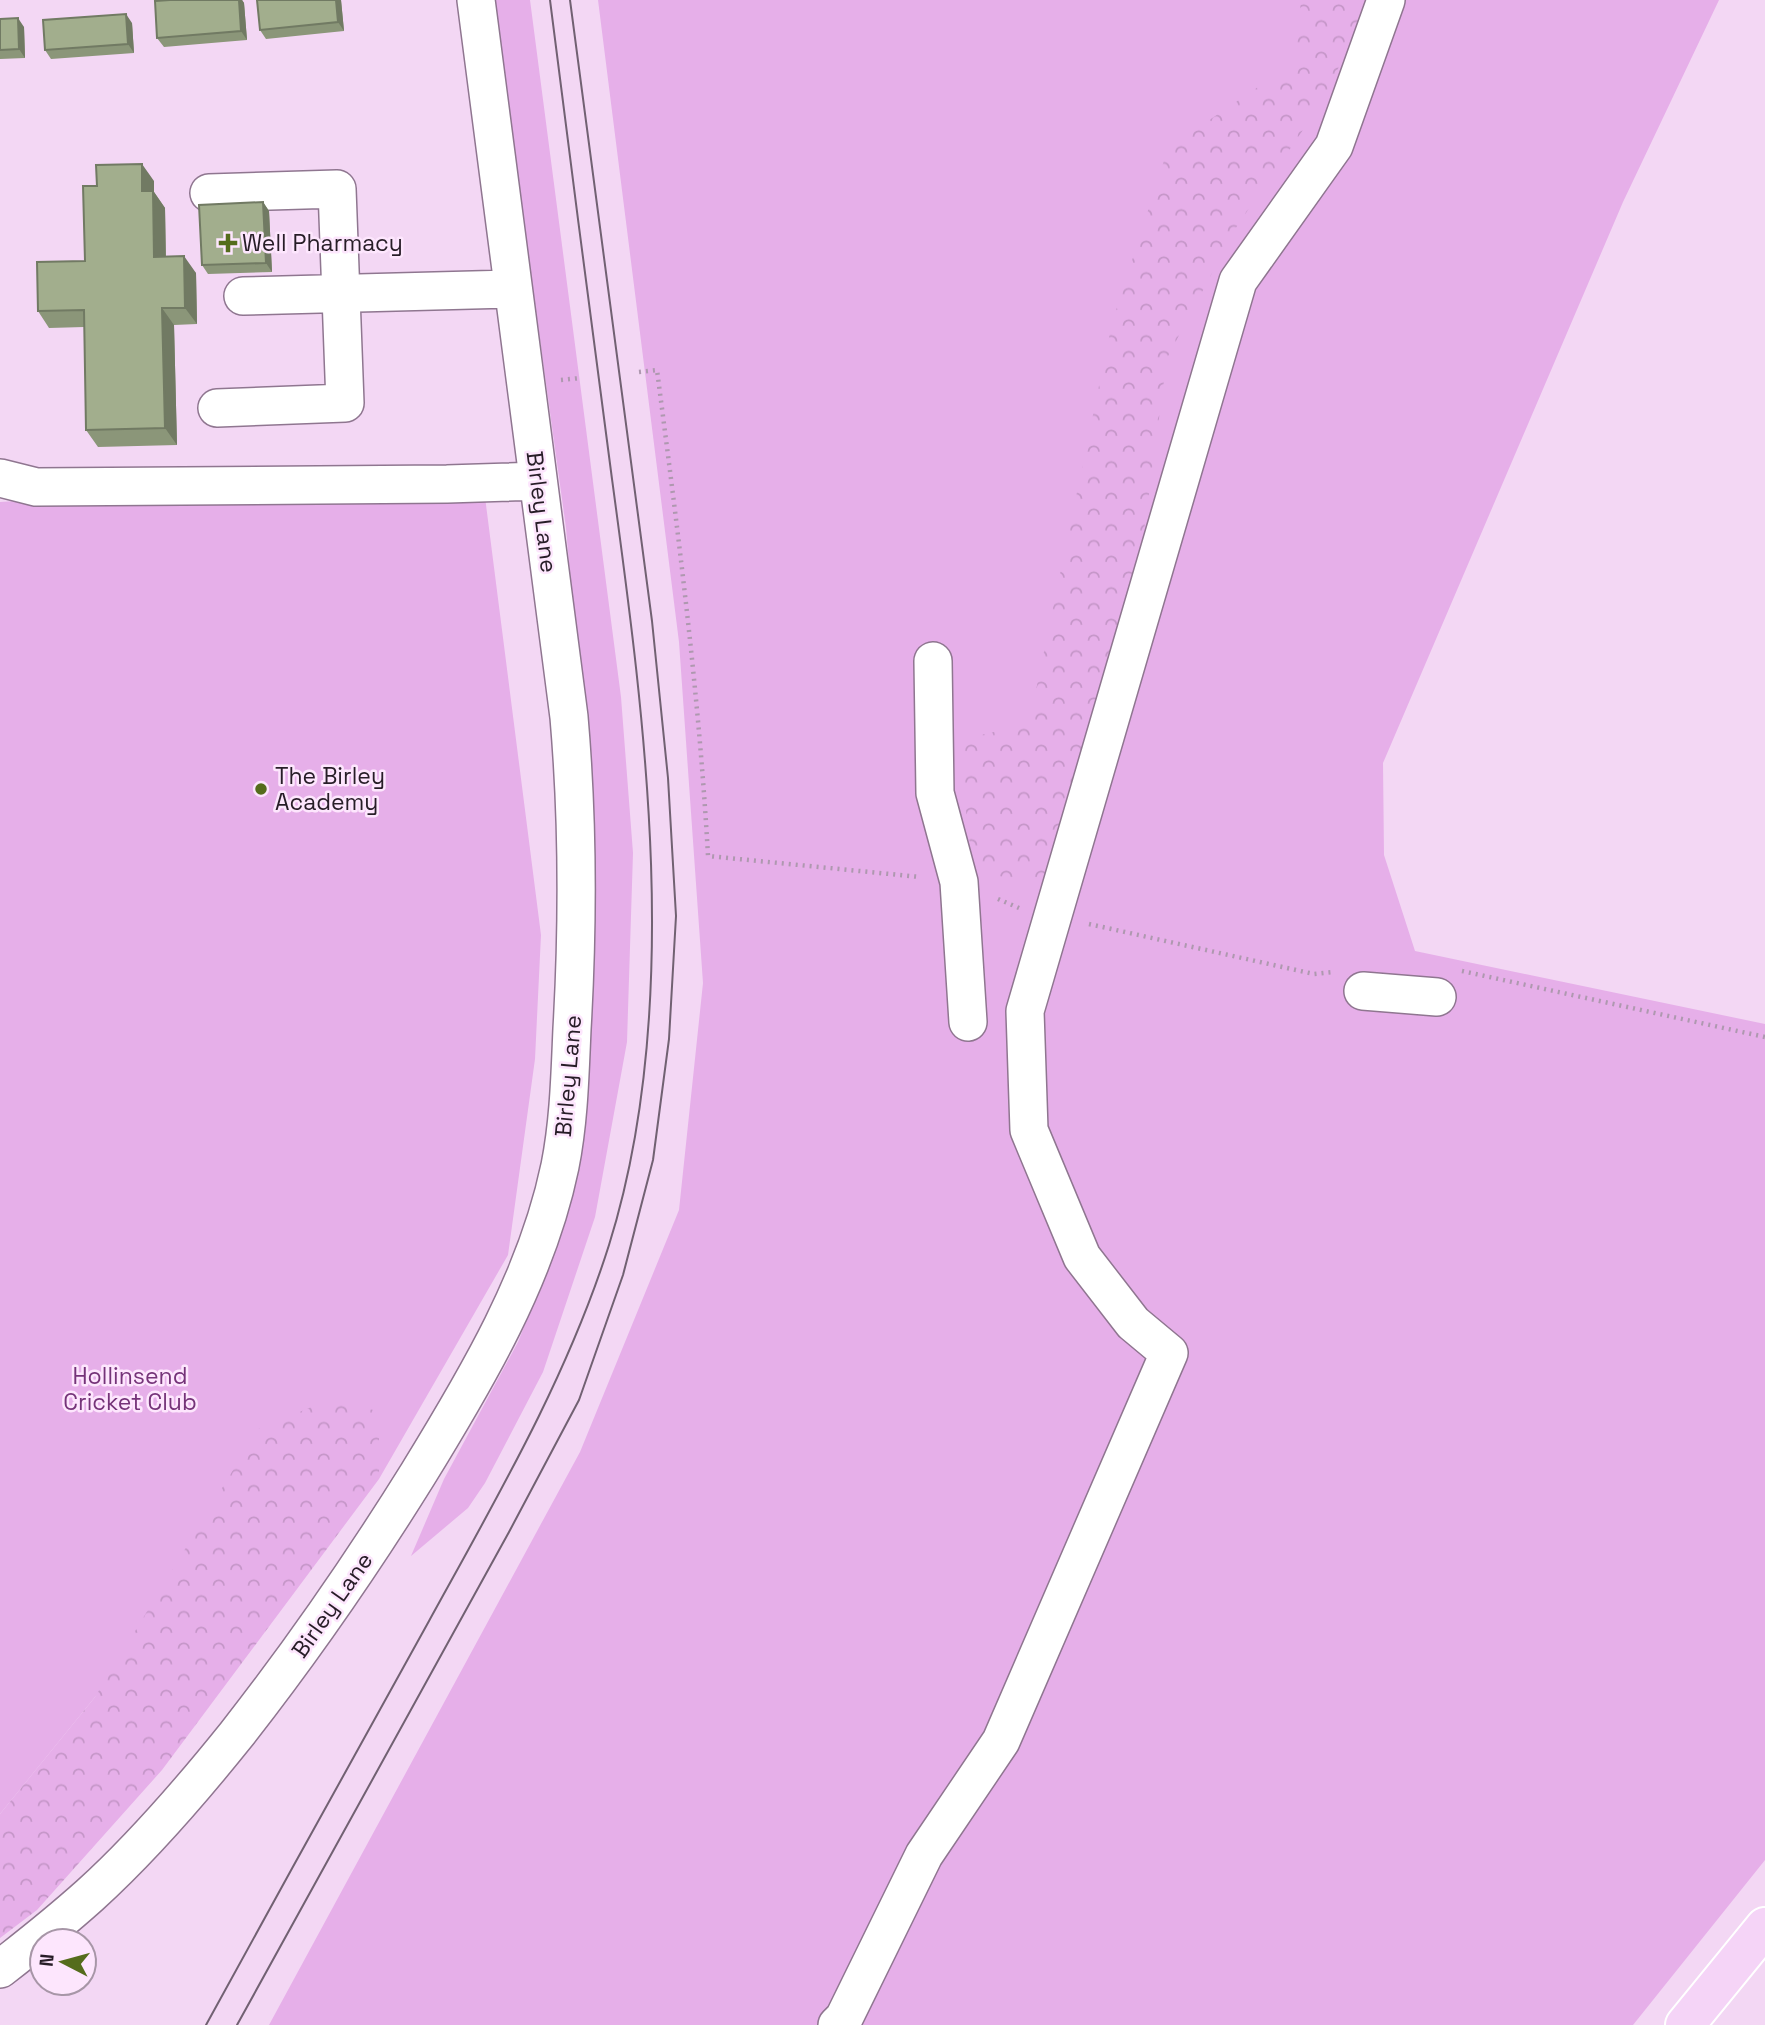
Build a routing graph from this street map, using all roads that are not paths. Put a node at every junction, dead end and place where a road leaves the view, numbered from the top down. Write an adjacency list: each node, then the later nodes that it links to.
1 (475, 0): 4 (street, Birley Lane)
2 (1386, 0): 16 (street)
3 (209, 193): 5 (street)
4 (513, 289): 5 (street); 9 (street, Birley Lane)
5 (341, 294): 6 (street); 7 (street)
6 (243, 296)
7 (216, 408)
8 (0, 478): 9 (street)
9 (538, 481): 15 (street, Birley Lane)
10 (933, 661): 13 (street)
11 (1363, 991): 12 (street)
12 (1437, 997)
13 (968, 1022)
14 (1765, 1927): 17 (main road)
15 (0, 1969)
16 (837, 2025)
17 (1685, 2025)

